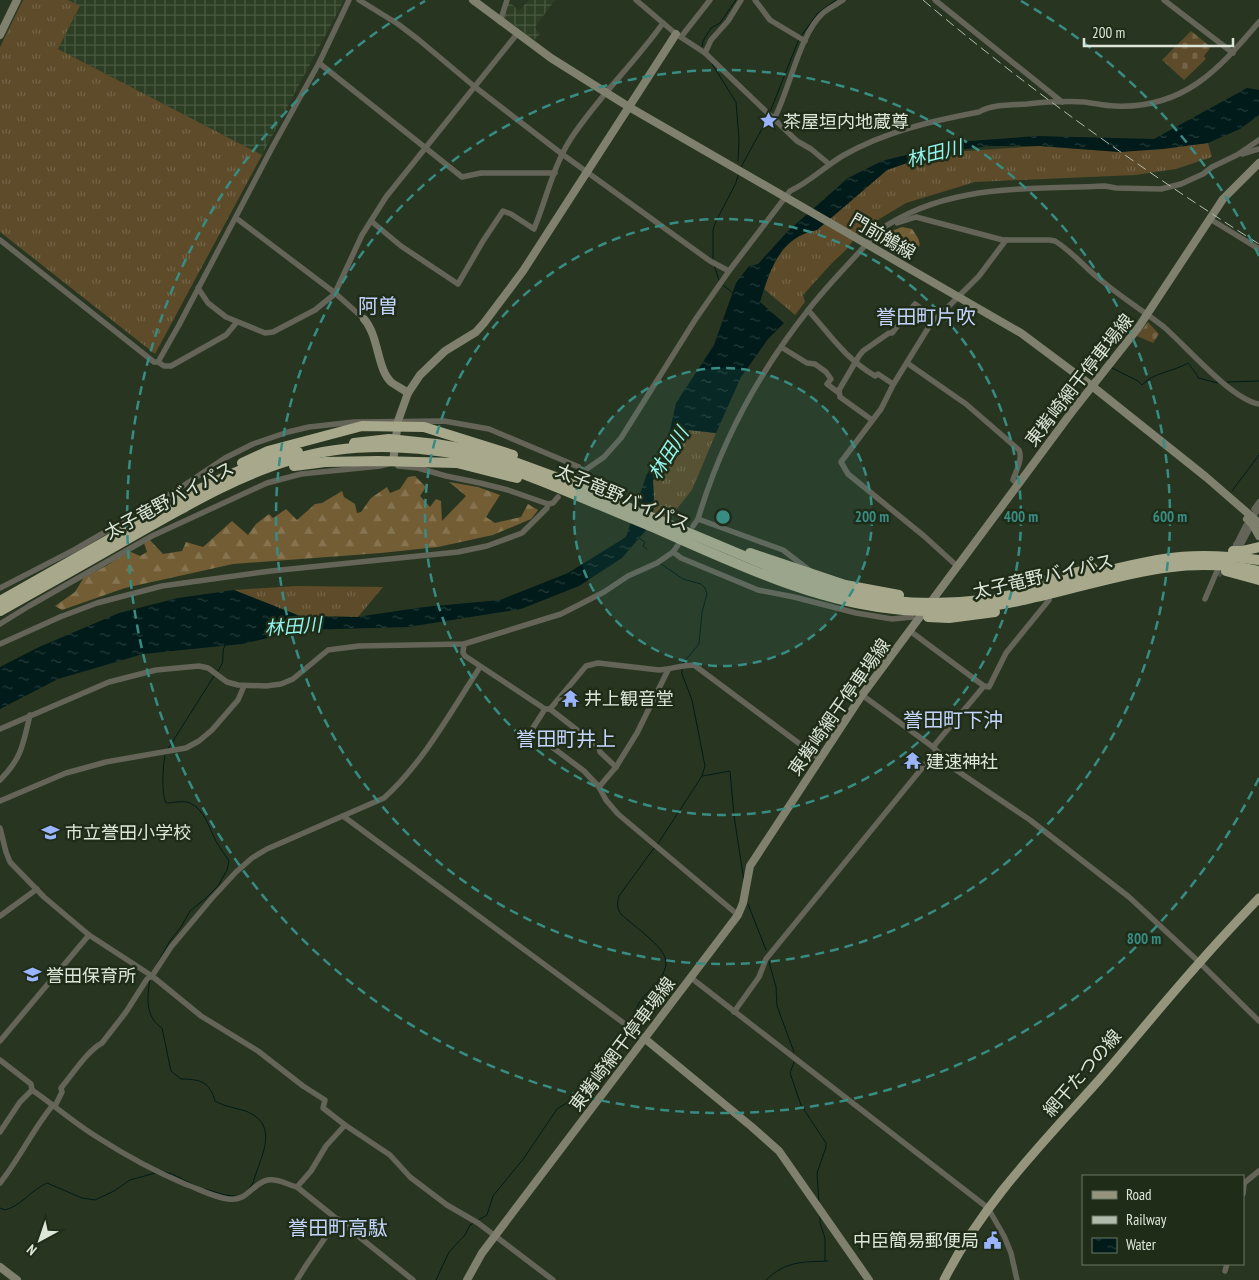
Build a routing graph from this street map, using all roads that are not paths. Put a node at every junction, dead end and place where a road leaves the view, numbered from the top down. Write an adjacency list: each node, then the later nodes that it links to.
1 (18, 0): 17 (main road)
2 (349, 0): 22 (street)
3 (359, 0): 23 (street)
4 (473, 0): 13 (main road, 門前鵤線)
5 (507, 0): 13 (street)
6 (636, 0): 15 (street)
7 (710, 0): 18 (street)
8 (741, 0): 20 (street)
9 (755, 0): 19 (street)
10 (844, 0): 19 (street)
11 (935, 0): 25 (street)
12 (1164, 0): 21 (street)
13 (500, 22): 16 (main road, 門前鵤線)
14 (1259, 22): 21 (street)
15 (663, 23): 18 (street); 24 (street)
16 (517, 34): 23 (street); 24 (main road, 門前鵤線)
17 (0, 35)
18 (678, 36): 20 (street); 26 (main road)
19 (804, 42): 27 (street)
20 (705, 53): 27 (street)
21 (1233, 53): 25 (street)
22 (319, 63): 29 (street); 38 (street)
23 (475, 87): 29 (street); 31 (street)
24 (605, 92): 26 (main road, 門前鵤線); 31 (street)
25 (1062, 102): 34 (street)
26 (629, 107): 36 (main road); 37 (main road, 門前鵤線)
27 (774, 119): 34 (street)
28 (1259, 140): 32 (street)
29 (425, 147): 35 (street); 40 (street)
30 (1259, 149): 32 (street)
31 (562, 154): 35 (street); 36 (street)
32 (1237, 155): 41 (street)
33 (1259, 163): 39 (main road, 東觜崎網干停車場線)
34 (829, 164): 37 (street)
35 (555, 172): 40 (street)
36 (587, 173): 46 (street); 61 (main road)
37 (786, 198): 44 (main road, 門前鵤線); 46 (street)
38 (236, 218): 47 (street); 48 (street)
39 (1210, 219): 45 (street); 51 (main road, 東觜崎網干停車場線)
40 (371, 221): 48 (street)
41 (885, 226): 43 (street); 44 (street)
42 (0, 240): 56 (street)
43 (1006, 240): 49 (street); 51 (street)
44 (866, 243): 49 (main road, 門前鵤線); 50 (street)
45 (1259, 249)
46 (729, 271): 65 (street)
47 (198, 288): 54 (street); 56 (street)
48 (336, 293): 52 (street); 54 (street)
49 (959, 297): 53 (street); 60 (main road, 門前鵤線)
50 (808, 310): 55 (street); 57 (street)
51 (1148, 315): 60 (main road, 東觜崎網干停車場線); 63 (street)
52 (364, 319): 61 (main road)
53 (935, 319): 57 (street); 58 (street)
54 (237, 322): 56 (street)
55 (781, 347): 62 (street); 83 (street)
56 (158, 362)
57 (856, 363): 59 (street); 62 (street)
58 (907, 363): 59 (street); 76 (street)
59 (893, 384): 64 (street)
60 (1092, 386): 71 (main road, 門前鵤線); 76 (main road, 東觜崎網干停車場線)
61 (408, 392): 65 (main road)
62 (839, 393): 64 (street)
63 (1259, 404)
64 (872, 420): 94 (street)
65 (397, 423): 67 (street); 70 (main road); 74 (highway); 78 (highway)
66 (389, 443): 68 (highway, 太子竜野バイパス); 72 (highway, 太子竜野バイパス); 78 (highway, 太子竜野バイパス)
67 (254, 444): 69 (street); 78 (street)
68 (403, 444): 74 (highway, 太子竜野バイパス); 77 (highway, 太子竜野バイパス)
69 (256, 451)
70 (393, 462): 72 (highway); 75 (street); 77 (highway); 81 (street)
71 (1192, 466): 73 (main road, 門前鵤線); 84 (main road)
72 (262, 474): 75 (street); 110 (highway, 太子竜野バイパス)
73 (1206, 477): 82 (main road); 84 (main road, 門前鵤線)
74 (558, 478): 77 (highway, 太子竜野バイパス)
75 (267, 482): 112 (street)
76 (1018, 484): 94 (main road, 東觜崎網干停車場線)
77 (583, 493): 85 (highway, 太子竜野バイパス)
78 (177, 495): 102 (street); 110 (highway, 太子竜野バイパス)
79 (558, 497): 81 (street)
80 (1259, 502): 82 (street)
81 (548, 504): 114 (street)
82 (1257, 512)
83 (698, 519): 86 (street); 92 (street)
84 (1253, 524): 87 (main road); 89 (street)
85 (669, 530): 86 (highway, 太子竜野バイパス); 98 (highway, 太子竜野バイパス)
86 (690, 530): 98 (highway, 太子竜野バイパス)
87 (1259, 537): 90 (highway)
88 (678, 545): 91 (street)
89 (1235, 546)
90 (1256, 548): 96 (highway)
91 (673, 552): 104 (street); 115 (street)
92 (788, 553): 95 (street); 104 (street)
93 (1259, 560): 96 (highway, 太子竜野バイパス)
94 (956, 566): 106 (main road, 東觜崎網干停車場線)
95 (812, 571): 105 (street); 107 (street)
96 (1116, 572): 97 (highway, 太子竜野バイパス); 98 (highway, 太子竜野バイパス); 99 (highway); 100 (highway); 108 (highway)
97 (1259, 572): 99 (highway)
98 (774, 573): 105 (highway); 111 (highway)
99 (1220, 573): 101 (highway)
100 (1066, 575): 103 (highway); 108 (highway)
101 (1259, 580)
102 (0, 588)
103 (1005, 590): 106 (highway); 109 (highway)
104 (772, 593): 107 (street)
105 (887, 594): 106 (highway)
106 (934, 597): 111 (main road, 東觜崎網干停車場線)
107 (802, 599): 111 (street)
108 (1051, 600): 109 (highway); 119 (street)
109 (1025, 606): 111 (highway)
110 (1, 608)
111 (916, 617): 113 (main road, 東觜崎網干停車場線)
112 (0, 624)
113 (910, 632): 119 (street); 120 (main road, 東觜崎網干停車場線)
114 (0, 644)
115 (464, 644): 116 (street); 118 (street)
116 (480, 667): 121 (street); 130 (street)
117 (668, 670): 121 (street); 125 (street); 126 (street)
118 (244, 686): 122 (street); 129 (street)
119 (984, 686): 124 (street)
120 (862, 695): 124 (street); 125 (main road, 東觜崎網干停車場線)
121 (547, 709): 126 (street); 128 (street)
122 (30, 715): 123 (street); 127 (street)
123 (0, 729)
124 (934, 749): 137 (street); 140 (street)
125 (820, 758): 134 (main road, 東觜崎網干停車場線)
126 (616, 766): 128 (street)
127 (0, 780)
128 (598, 787): 134 (street)
129 (0, 801)
130 (343, 816): 138 (street); 142 (street)
131 (0, 828): 132 (street)
132 (37, 890): 135 (street); 136 (street)
133 (1259, 898): 137 (main road, 網干たつの線)
134 (738, 915): 139 (main road, 東觜崎網干停車場線)
135 (0, 916)
136 (89, 934): 138 (street); 143 (street)
137 (1200, 962): 141 (street); 153 (main road, 網干たつの線)
138 (152, 976): 146 (street); 147 (street)
139 (690, 977): 140 (street); 142 (main road, 東觜崎網干停車場線)
140 (734, 1012): 153 (street)
141 (1259, 1021)
142 (644, 1038): 155 (main road, 東觜崎網干停車場線); 164 (main road)
143 (0, 1042)
144 (0, 1060): 145 (street)
145 (32, 1090): 146 (street); 148 (street)
146 (54, 1105): 150 (street); 152 (street)
147 (345, 1125): 152 (street); 155 (street)
148 (0, 1132)
149 (1259, 1171): 151 (street)
150 (0, 1183)
151 (1244, 1184)
152 (297, 1187): 154 (street)
153 (988, 1208): 165 (main road, 網干たつの線); 166 (street)
154 (338, 1219): 160 (street); 161 (street)
155 (495, 1237): 162 (main road, 東觜崎網干停車場線); 163 (street)
156 (1227, 1265): 158 (street)
157 (0, 1267): 159 (main road)
158 (1225, 1270)
159 (17, 1280)
160 (298, 1280)
161 (413, 1280)
162 (466, 1280)
163 (553, 1280)
164 (869, 1280)
165 (944, 1280)
166 (1017, 1280)

